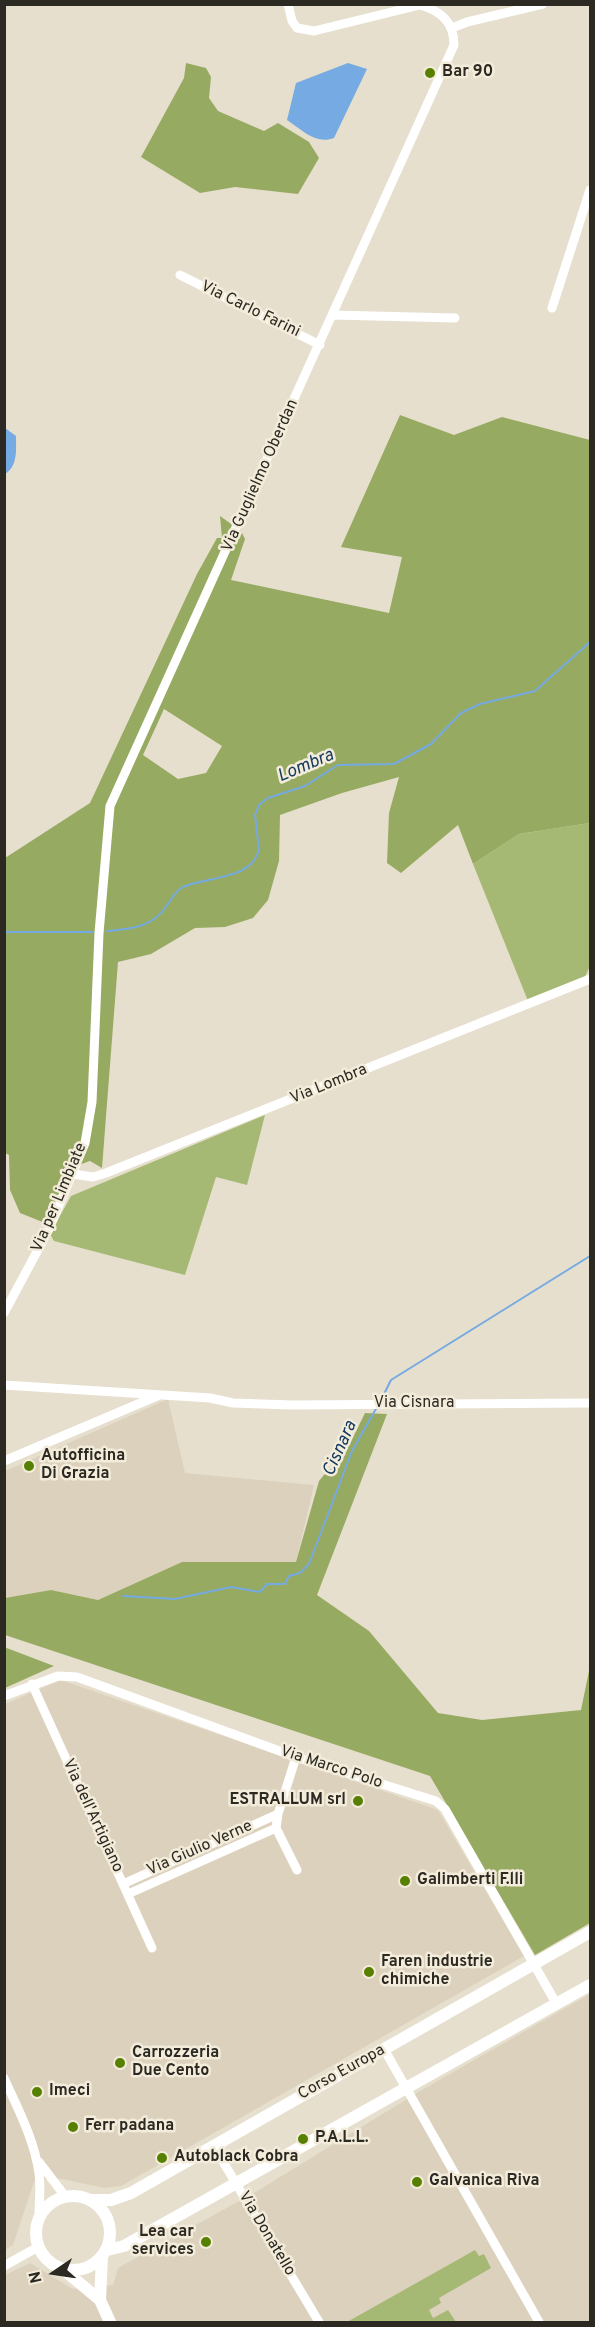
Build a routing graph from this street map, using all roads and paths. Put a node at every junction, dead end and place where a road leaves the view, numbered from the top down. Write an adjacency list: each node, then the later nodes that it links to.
1 (288, 4): 3 (street)
2 (543, 4): 3 (street)
3 (452, 28): 7 (street, Via Guglielmo Oberdan)
4 (591, 190): 6 (street)
5 (180, 275): 9 (street, Via Carlo Farini)
6 (552, 308)
7 (333, 315): 8 (street); 9 (street, Via Guglielmo Oberdan)
8 (455, 318)
9 (320, 345): 10 (street, Via Guglielmo Oberdan)
10 (99, 933): 12 (street, Via per Limbiate)
11 (588, 979): 12 (street, Via Lombra)
12 (73, 1174): 13 (street, Via per Limbiate)
13 (4, 1313)
14 (4, 1385): 15 (street, Via Cisnara)
15 (157, 1395): 16 (street, Via Cisnara); 17 (street)
16 (591, 1403)
17 (4, 1461)
18 (32, 1684): 19 (street, Via Marco Polo); 20 (street, Via Marco Polo); 24 (street, Via dell'Artigiano)
19 (4, 1696)
20 (296, 1757): 21 (street, Via Giulio Verne); 28 (street, Via Marco Polo)
21 (278, 1814): 22 (street, Via Giulio Verne); 24 (street, Via Giulio Verne)
22 (276, 1828): 23 (street, Via Giulio Verne); 25 (street, Via Giulio Verne)
23 (297, 1870)
24 (123, 1884): 25 (street, Via dell'Artigiano)
25 (128, 1894): 27 (street, Via dell'Artigiano)
26 (591, 1932): 28 (street, Corso Europa)
27 (152, 1948)
28 (535, 1964): 30 (street, Via Marco Polo); 31 (street, Corso Europa)
29 (591, 1985): 30 (street)
30 (556, 2003): 33 (street)
31 (384, 2049): 33 (street); 34 (street, Corso Europa)
32 (4, 2078): 35 (street)
33 (407, 2088): 36 (street); 47 (street)
34 (213, 2145): 36 (street, Via Donatello); 38 (street, Corso Europa)
35 (35, 2154): 37 (street); 39 (street)
36 (236, 2184): 41 (street); 46 (street, Via Donatello)
37 (64, 2196): 38 (street); 39 (street)
38 (90, 2200): 41 (street)
39 (39, 2216): 40 (street)
40 (38, 2247): 42 (street); 43 (street)
41 (104, 2253): 43 (street); 44 (street)
42 (4, 2266)
43 (65, 2270): 44 (street)
44 (100, 2300): 45 (street)
45 (110, 2322)
46 (319, 2322)
47 (539, 2322)

